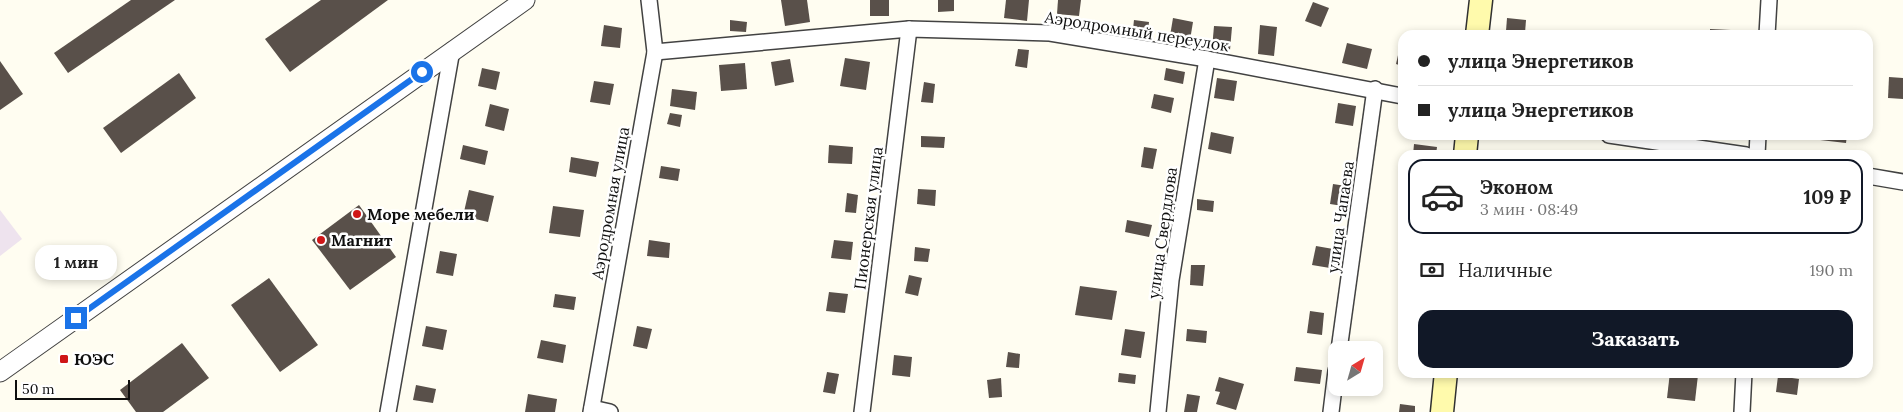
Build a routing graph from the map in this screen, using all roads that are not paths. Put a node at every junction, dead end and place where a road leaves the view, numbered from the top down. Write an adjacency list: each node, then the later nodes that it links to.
1 (525, 0): 8 (street)
2 (649, 0): 9 (street, Аэродромная улица)
3 (1481, 0): 6 (main road)
4 (1770, 0): 7 (street)
5 (909, 29): 9 (street, Аэродромный переулок); 10 (street, Аэродромный переулок); 25 (street, Пионерская улица)
6 (1478, 30)
7 (1767, 30)
8 (452, 50): 18 (street); 23 (street)
9 (655, 52): 22 (street, Аэродромная улица)
10 (1207, 59): 11 (street, Аэродромный переулок); 26 (street, улица Свердлова)
11 (1375, 90): 12 (street, Аэродромный переулок); 17 (street, улица Чапаева)
12 (1398, 95)
13 (1643, 140): 14 (street)
14 (1712, 150)
15 (1873, 177): 16 (street)
16 (1903, 182)
17 (1340, 341)
18 (0, 372)
19 (1445, 378): 28 (main road)
20 (1744, 378): 29 (street)
21 (1333, 396): 27 (street)
22 (591, 410): 24 (street)
23 (388, 412)
24 (610, 412)
25 (862, 412)
26 (1158, 412)
27 (1331, 412)
28 (1442, 412)
29 (1742, 412)

